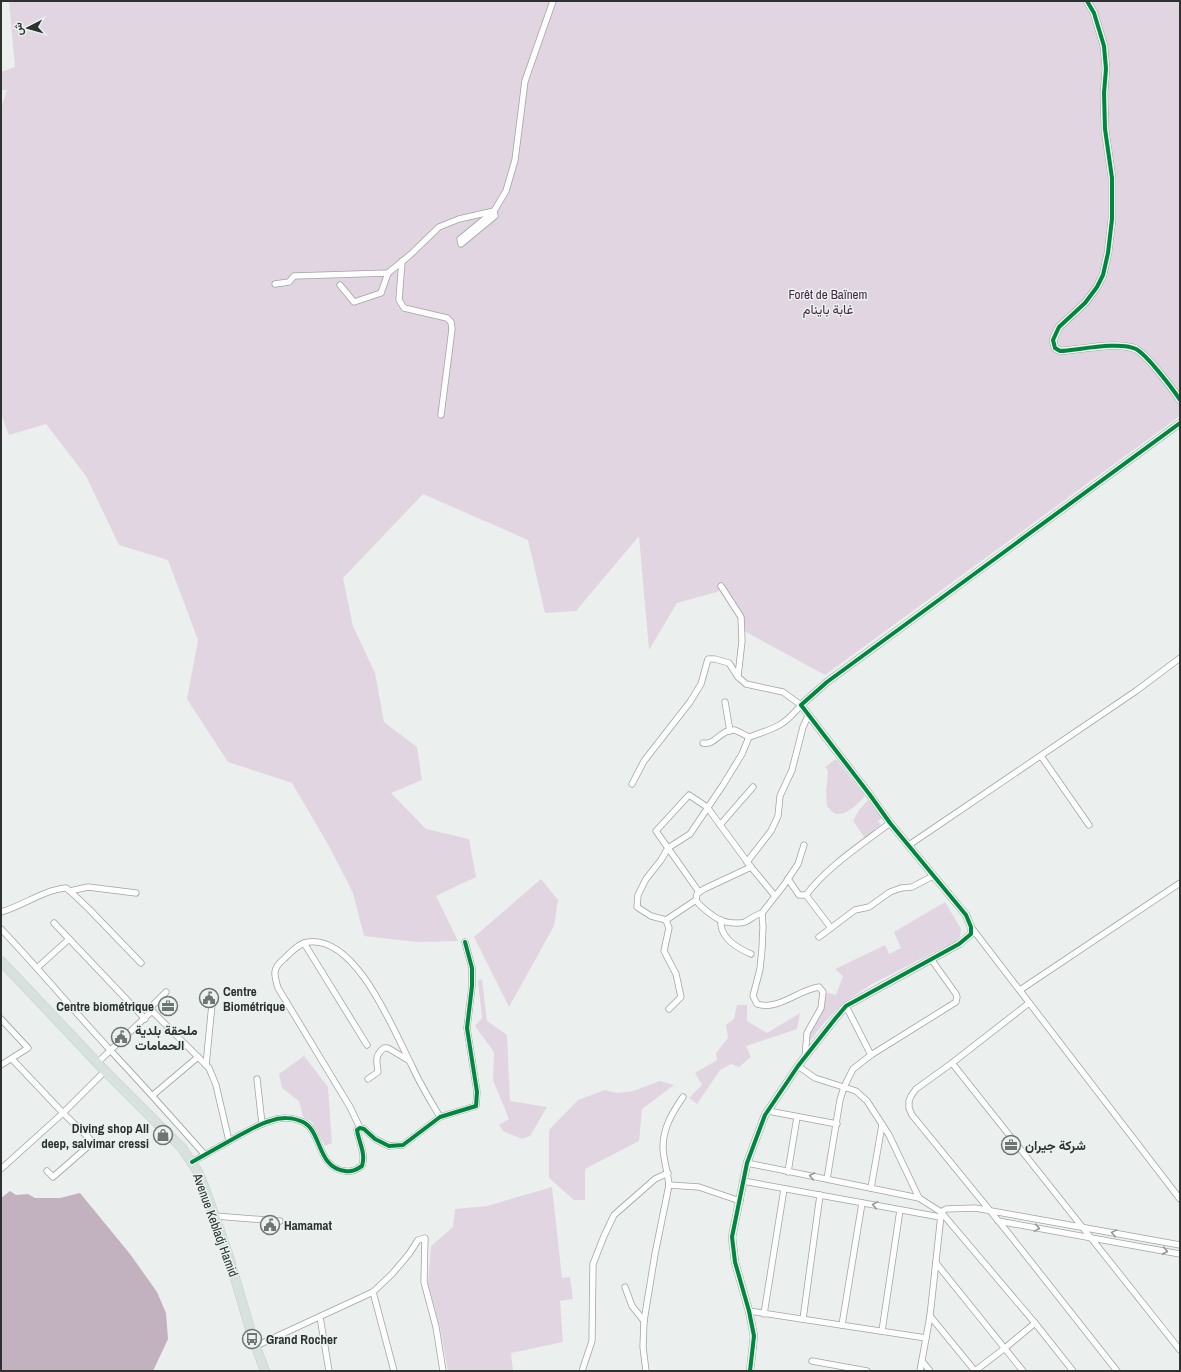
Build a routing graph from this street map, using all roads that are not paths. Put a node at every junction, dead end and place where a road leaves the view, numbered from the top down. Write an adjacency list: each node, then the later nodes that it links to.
1 (553, 1): 3 (street)
2 (1087, 1): 8 (street)
3 (494, 211): 3 (street); 4 (street)
4 (402, 261): 5 (street); 9 (street)
5 (388, 273): 6 (street); 7 (street)
6 (275, 284)
7 (340, 285)
8 (1180, 400)
9 (441, 415)
10 (1180, 423): 15 (street)
11 (721, 586): 13 (street)
12 (1180, 658): 20 (street)
13 (738, 677): 15 (street); 21 (street)
14 (725, 702): 17 (street)
15 (801, 705): 16 (street); 18 (street)
16 (808, 716): 24 (street); 30 (street)
17 (730, 731): 18 (street); 19 (street)
18 (749, 737): 23 (street)
19 (703, 743)
20 (1041, 756): 26 (street); 28 (street)
21 (632, 784)
22 (753, 787): 25 (street)
23 (707, 807): 25 (street); 29 (street); 29 (street)
24 (890, 823): 28 (street); 37 (street)
25 (720, 825): 30 (street)
26 (1089, 825)
27 (804, 846): 32 (street)
28 (908, 846): 31 (street)
29 (668, 848): 35 (street); 42 (street)
30 (749, 864): 35 (street); 38 (street)
31 (934, 876): 45 (street); 46 (street)
32 (788, 879): 37 (street); 38 (street)
33 (1180, 884): 57 (street)
34 (70, 891): 36 (street); 40 (street); 55 (street)
35 (699, 892): 39 (street)
36 (136, 893)
37 (806, 895): 46 (street)
38 (775, 896): 41 (street)
39 (696, 900): 42 (street); 43 (street)
40 (1, 912)
41 (762, 913): 43 (street); 70 (street)
42 (666, 920): 62 (street)
43 (721, 920): 52 (street)
44 (54, 923): 49 (street)
45 (971, 927): 53 (street); 57 (street)
46 (831, 928): 48 (street)
47 (1, 929): 56 (street)
48 (819, 937)
49 (69, 939): 56 (street); 65 (street)
50 (465, 942): 87 (street)
51 (304, 943): 66 (street); 72 (street); 91 (street)
52 (751, 954)
53 (931, 959): 61 (street); 68 (street)
54 (1, 961): 73 (main road, Avenue Kebladj Hamid)
55 (141, 963)
56 (37, 968): 67 (street)
57 (1020, 990): 60 (street)
58 (166, 992): 63 (street)
59 (213, 994): 76 (street)
60 (1029, 1003): 74 (street); 107 (street)
61 (846, 1006): 68 (street); 70 (street)
62 (669, 1009)
63 (152, 1011): 65 (street); 69 (street)
64 (1, 1019): 71 (street)
65 (145, 1019): 67 (street)
66 (367, 1045)
67 (110, 1051): 73 (street); 82 (street)
68 (871, 1055): 81 (street)
69 (198, 1057): 76 (street); 82 (street)
70 (805, 1057): 77 (street)
71 (12, 1059): 75 (street); 85 (street)
72 (409, 1060): 80 (street); 87 (street)
73 (97, 1063): 78 (main road, Avenue Kebladj Hamid)
74 (952, 1063): 111 (street); 116 (street)
75 (1, 1065)
76 (206, 1066): 92 (street)
77 (798, 1066): 81 (street); 84 (street)
78 (105, 1071): 85 (street); 94 (main road, Avenue Kebladj Hamid)
79 (257, 1079): 88 (street)
80 (368, 1079)
81 (844, 1087): 89 (street); 90 (street)
82 (153, 1096): 93 (street)
83 (683, 1097): 99 (street)
84 (768, 1110): 86 (street); 95 (street)
85 (63, 1113): 96 (street); 97 (street)
86 (797, 1116): 89 (street); 98 (street)
87 (440, 1117): 91 (street)
88 (262, 1124): 91 (street); 92 (street)
89 (837, 1124): 100 (street)
90 (882, 1125): 103 (street); 106 (street)
91 (360, 1128)
92 (229, 1142): 93 (street)
93 (205, 1155): 94 (street)
94 (192, 1162): 113 (main road, Avenue Kebladj Hamid)
95 (747, 1163): 98 (street); 101 (street)
96 (1, 1169)
97 (47, 1171)
98 (788, 1172): 100 (street, one-way to 98)
99 (668, 1173): 102 (street); 146 (street)
100 (826, 1179): 103 (street)
101 (743, 1181): 104 (street); 108 (street)
102 (670, 1185): 108 (street); 131 (street)
103 (871, 1188): 106 (street)
104 (784, 1189): 105 (street); 127 (street)
105 (820, 1195): 109 (street); 130 (street)
106 (919, 1198): 112 (street)
107 (1180, 1199)
108 (740, 1201): 126 (street)
109 (862, 1203): 110 (street, one-way to 109); 133 (street)
110 (900, 1210): 112 (street); 134 (street)
111 (990, 1212): 112 (street); 115 (street); 116 (street)
112 (941, 1214): 123 (street); 132 (street)
113 (215, 1216): 114 (street); 136 (main road, Avenue Kebladj Hamid)
114 (280, 1221)
115 (998, 1221): 117 (street, one-way to 117); 155 (street)
116 (1084, 1229): 117 (street); 118 (street); 119 (street, one-way to 116)
117 (1077, 1235): 118 (street)
118 (1090, 1237): 120 (street); 138 (street)
119 (1137, 1237): 120 (street); 121 (street)
120 (1130, 1245): 122 (street, one-way to 122)
121 (1180, 1245)
122 (1180, 1254)
123 (936, 1264): 128 (street); 137 (street)
124 (625, 1287): 131 (street)
125 (374, 1292): 129 (street); 144 (street); 145 (street)
126 (749, 1311): 127 (street); 148 (street)
127 (764, 1314): 130 (street)
128 (930, 1316): 135 (street); 152 (street)
129 (320, 1317): 136 (street); 143 (street)
130 (803, 1319): 133 (street)
131 (644, 1321): 147 (street)
132 (1035, 1323): 137 (street); 154 (street)
133 (842, 1325): 134 (street)
134 (882, 1331): 135 (street)
135 (926, 1338): 140 (street)
136 (256, 1346): 142 (main road, Avenue Kebladj Hamid)
137 (1005, 1348): 152 (street); 153 (street)
138 (1180, 1350)
139 (812, 1361): 141 (street)
140 (922, 1362): 150 (street); 151 (street)
141 (855, 1370): 149 (street)
142 (265, 1371)
143 (329, 1371)
144 (394, 1371)
145 (443, 1371)
146 (582, 1371)
147 (646, 1371)
148 (750, 1371)
149 (866, 1371)
150 (920, 1371)
151 (930, 1371)
152 (975, 1371)
153 (1023, 1371)
154 (1073, 1371)
155 (1117, 1371)

